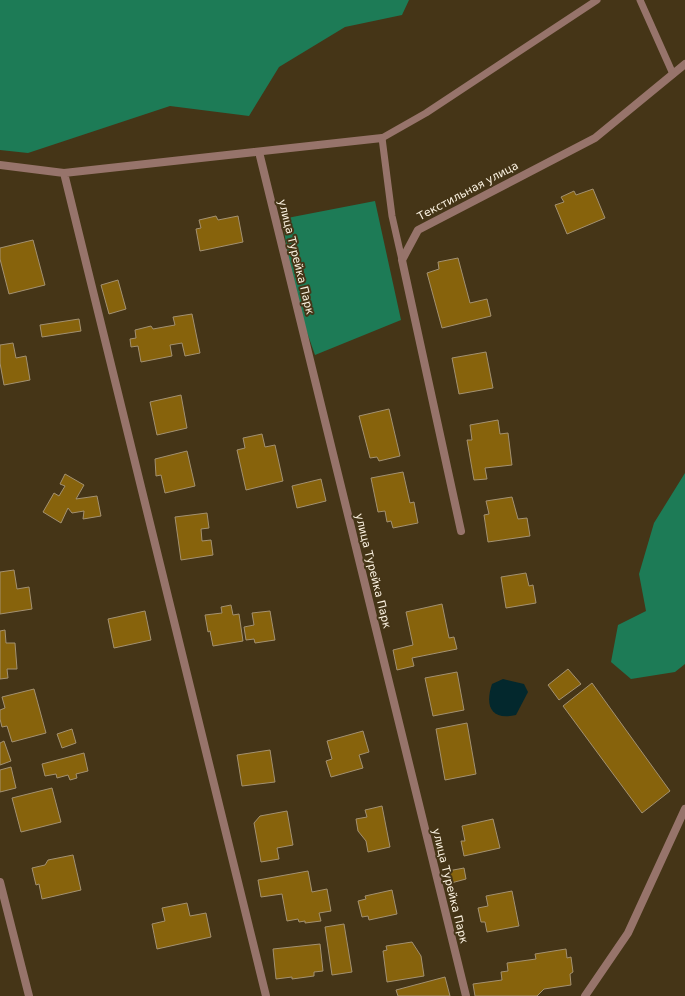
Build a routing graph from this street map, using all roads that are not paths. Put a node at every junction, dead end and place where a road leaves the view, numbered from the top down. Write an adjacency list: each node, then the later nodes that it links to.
1 (597, 0): 5 (lane)
2 (640, 0): 4 (lane)
3 (685, 64): 4 (street, Текстильная улица)
4 (673, 74): 9 (street, Текстильная улица)
5 (382, 138): 6 (street); 9 (lane)
6 (259, 152): 8 (street); 15 (street, улица Турейка Парк)
7 (0, 165): 8 (street)
8 (64, 173): 14 (street)
9 (402, 260): 10 (street)
10 (461, 531)
11 (685, 809): 16 (street)
12 (0, 882): 13 (street)
13 (29, 996)
14 (266, 996)
15 (466, 996)
16 (585, 996)

